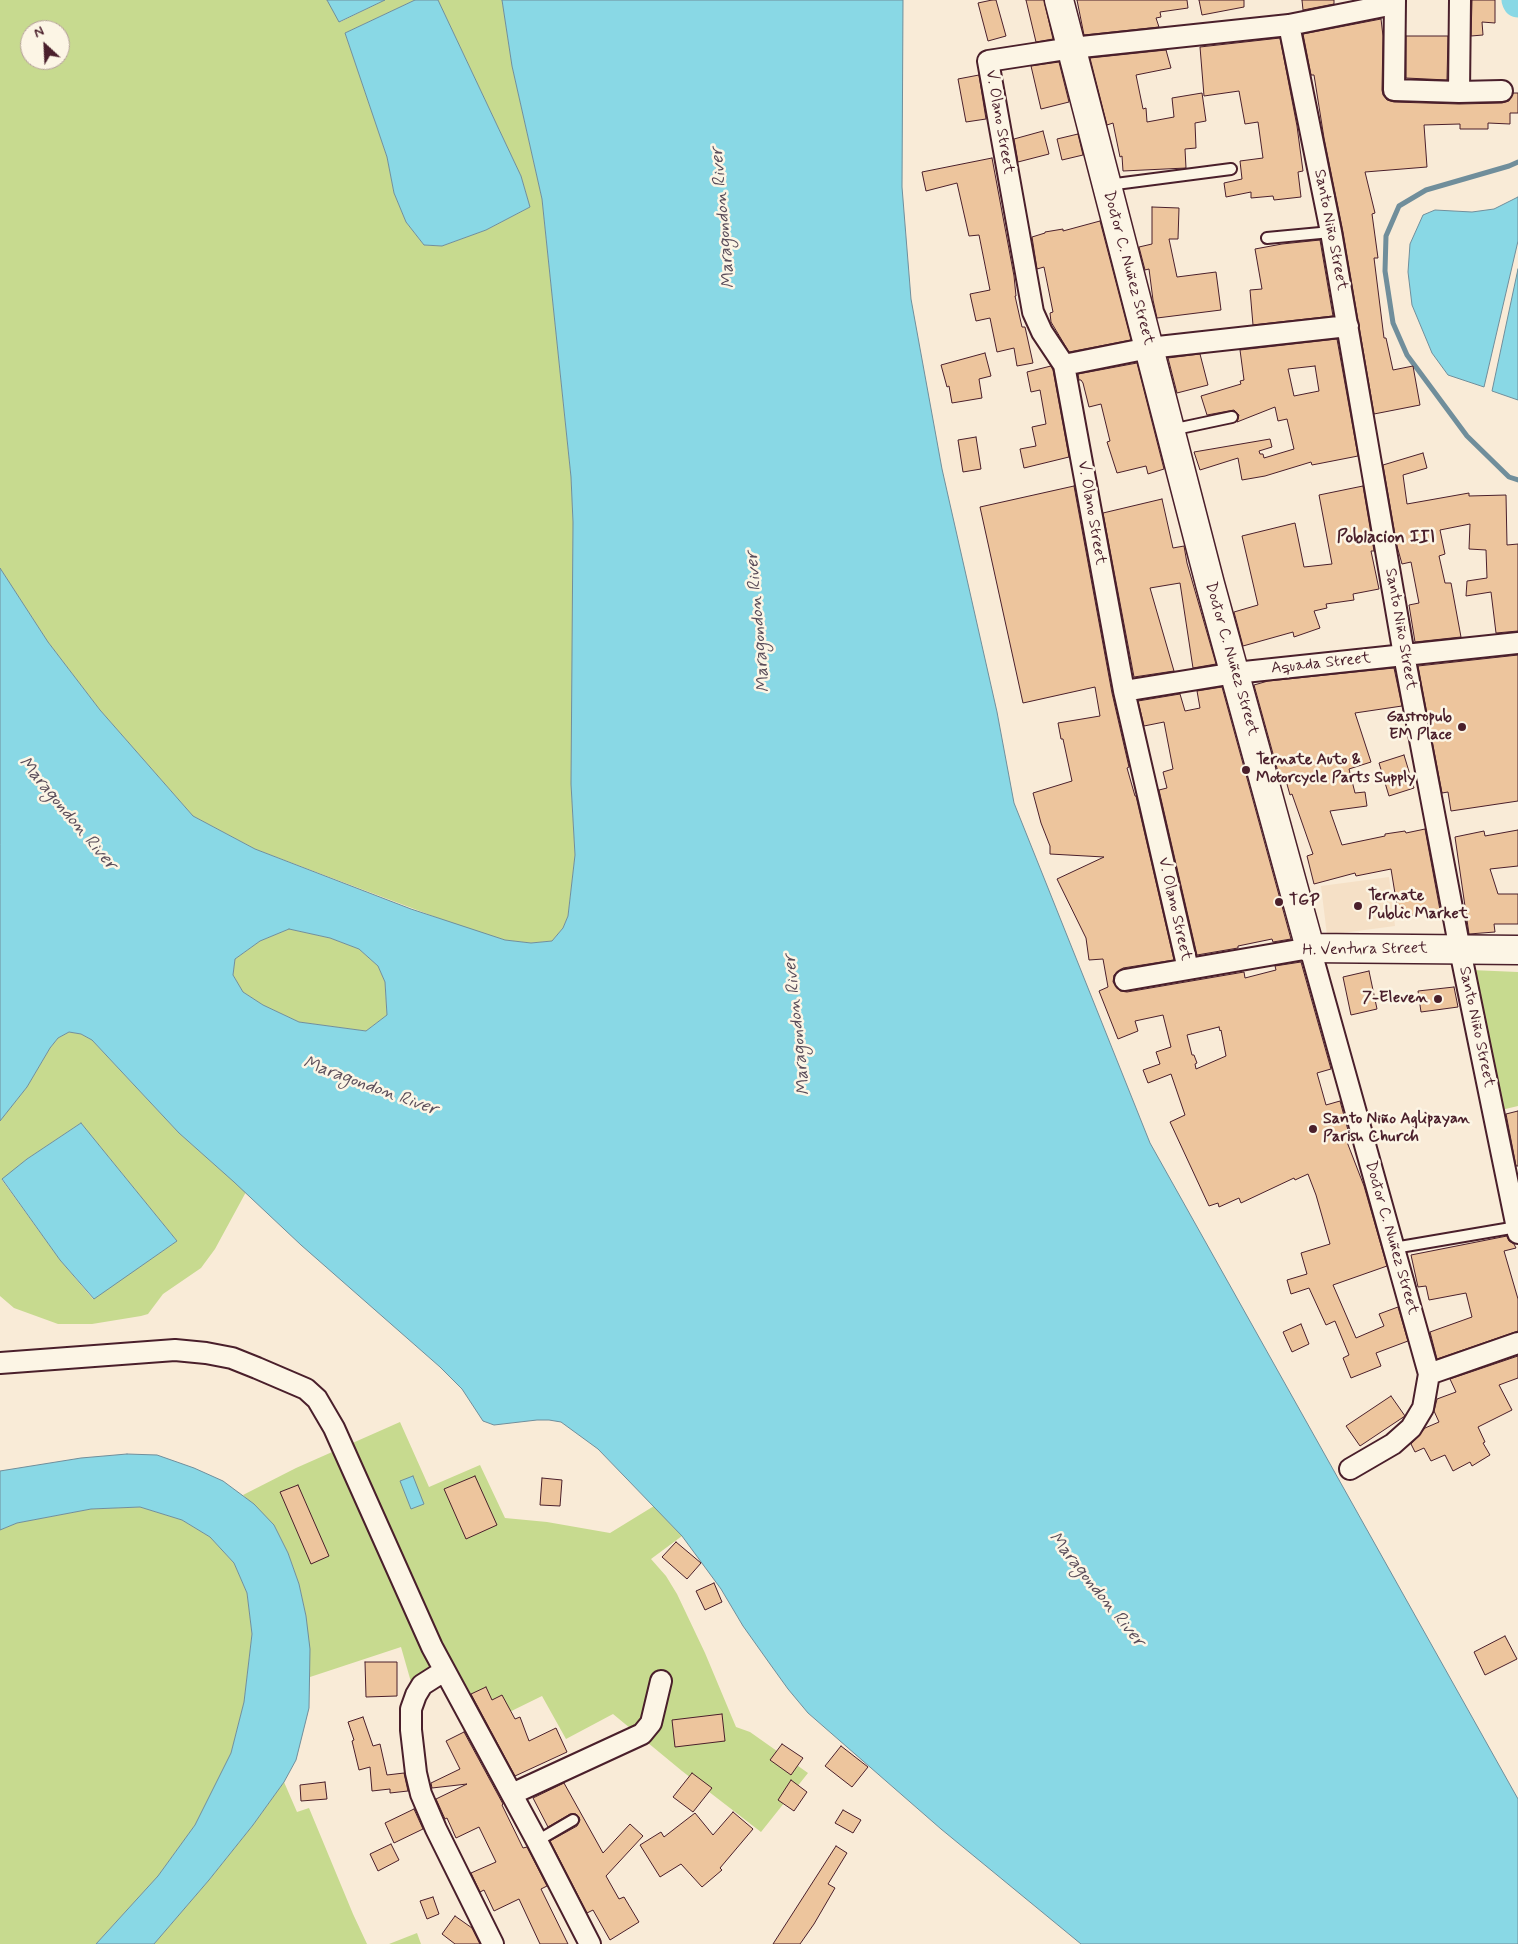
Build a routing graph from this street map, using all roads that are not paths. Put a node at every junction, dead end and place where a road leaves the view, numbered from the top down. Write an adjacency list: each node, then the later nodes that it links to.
1 (1059, 0): 5 (main road, Doctor C. Nuñez Street)
2 (1460, 0): 7 (street)
3 (1394, 2): 4 (street); 7 (street)
4 (1289, 24): 5 (street); 10 (street, Santo Niño Street)
5 (1072, 48): 9 (main road, Doctor C. Nuñez Street); 14 (street, V. Olano Street)
6 (1502, 91): 7 (street)
7 (1459, 92)
8 (1231, 169): 9 (lane)
9 (1107, 186): 13 (main road, Doctor C. Nuñez Street)
10 (1331, 232): 11 (lane); 12 (street, Santo Niño Street)
11 (1267, 238)
12 (1348, 326): 13 (street); 18 (street, Santo Niño Street)
13 (1149, 348): 14 (street); 16 (main road, Doctor C. Nuñez Street)
14 (1064, 365): 20 (street, V. Olano Street)
15 (1232, 417): 16 (lane)
16 (1170, 431): 19 (main road, Doctor C. Nuñez Street)
17 (1518, 643): 18 (street, Aquada Street)
18 (1404, 655): 19 (street, Aquada Street); 22 (street, Santo Niño Street)
19 (1235, 673): 20 (street, Aquada Street); 21 (main road, Doctor C. Nuñez Street)
20 (1124, 691): 24 (street, V. Olano Street)
21 (1310, 948): 22 (main road, H. Ventura Street); 24 (street, H. Ventura Street); 27 (street, Doctor C. Nuñez Street)
22 (1460, 950): 23 (main road, H. Ventura Street); 26 (street, Santo Niño Street)
23 (1518, 950)
24 (1188, 969): 25 (street, H. Ventura Street)
25 (1124, 980)
26 (1517, 1230): 27 (lane)
27 (1394, 1248): 30 (street, Doctor C. Nuñez Street)
28 (1518, 1343): 30 (street)
29 (0, 1362): 32 (street)
30 (1429, 1374): 31 (street)
31 (1350, 1469)
32 (444, 1671): 34 (street); 37 (street)
33 (661, 1681): 34 (street)
34 (512, 1794): 36 (street)
35 (572, 1820): 36 (lane)
36 (537, 1841): 38 (street)
37 (493, 1944)
38 (590, 1944)

